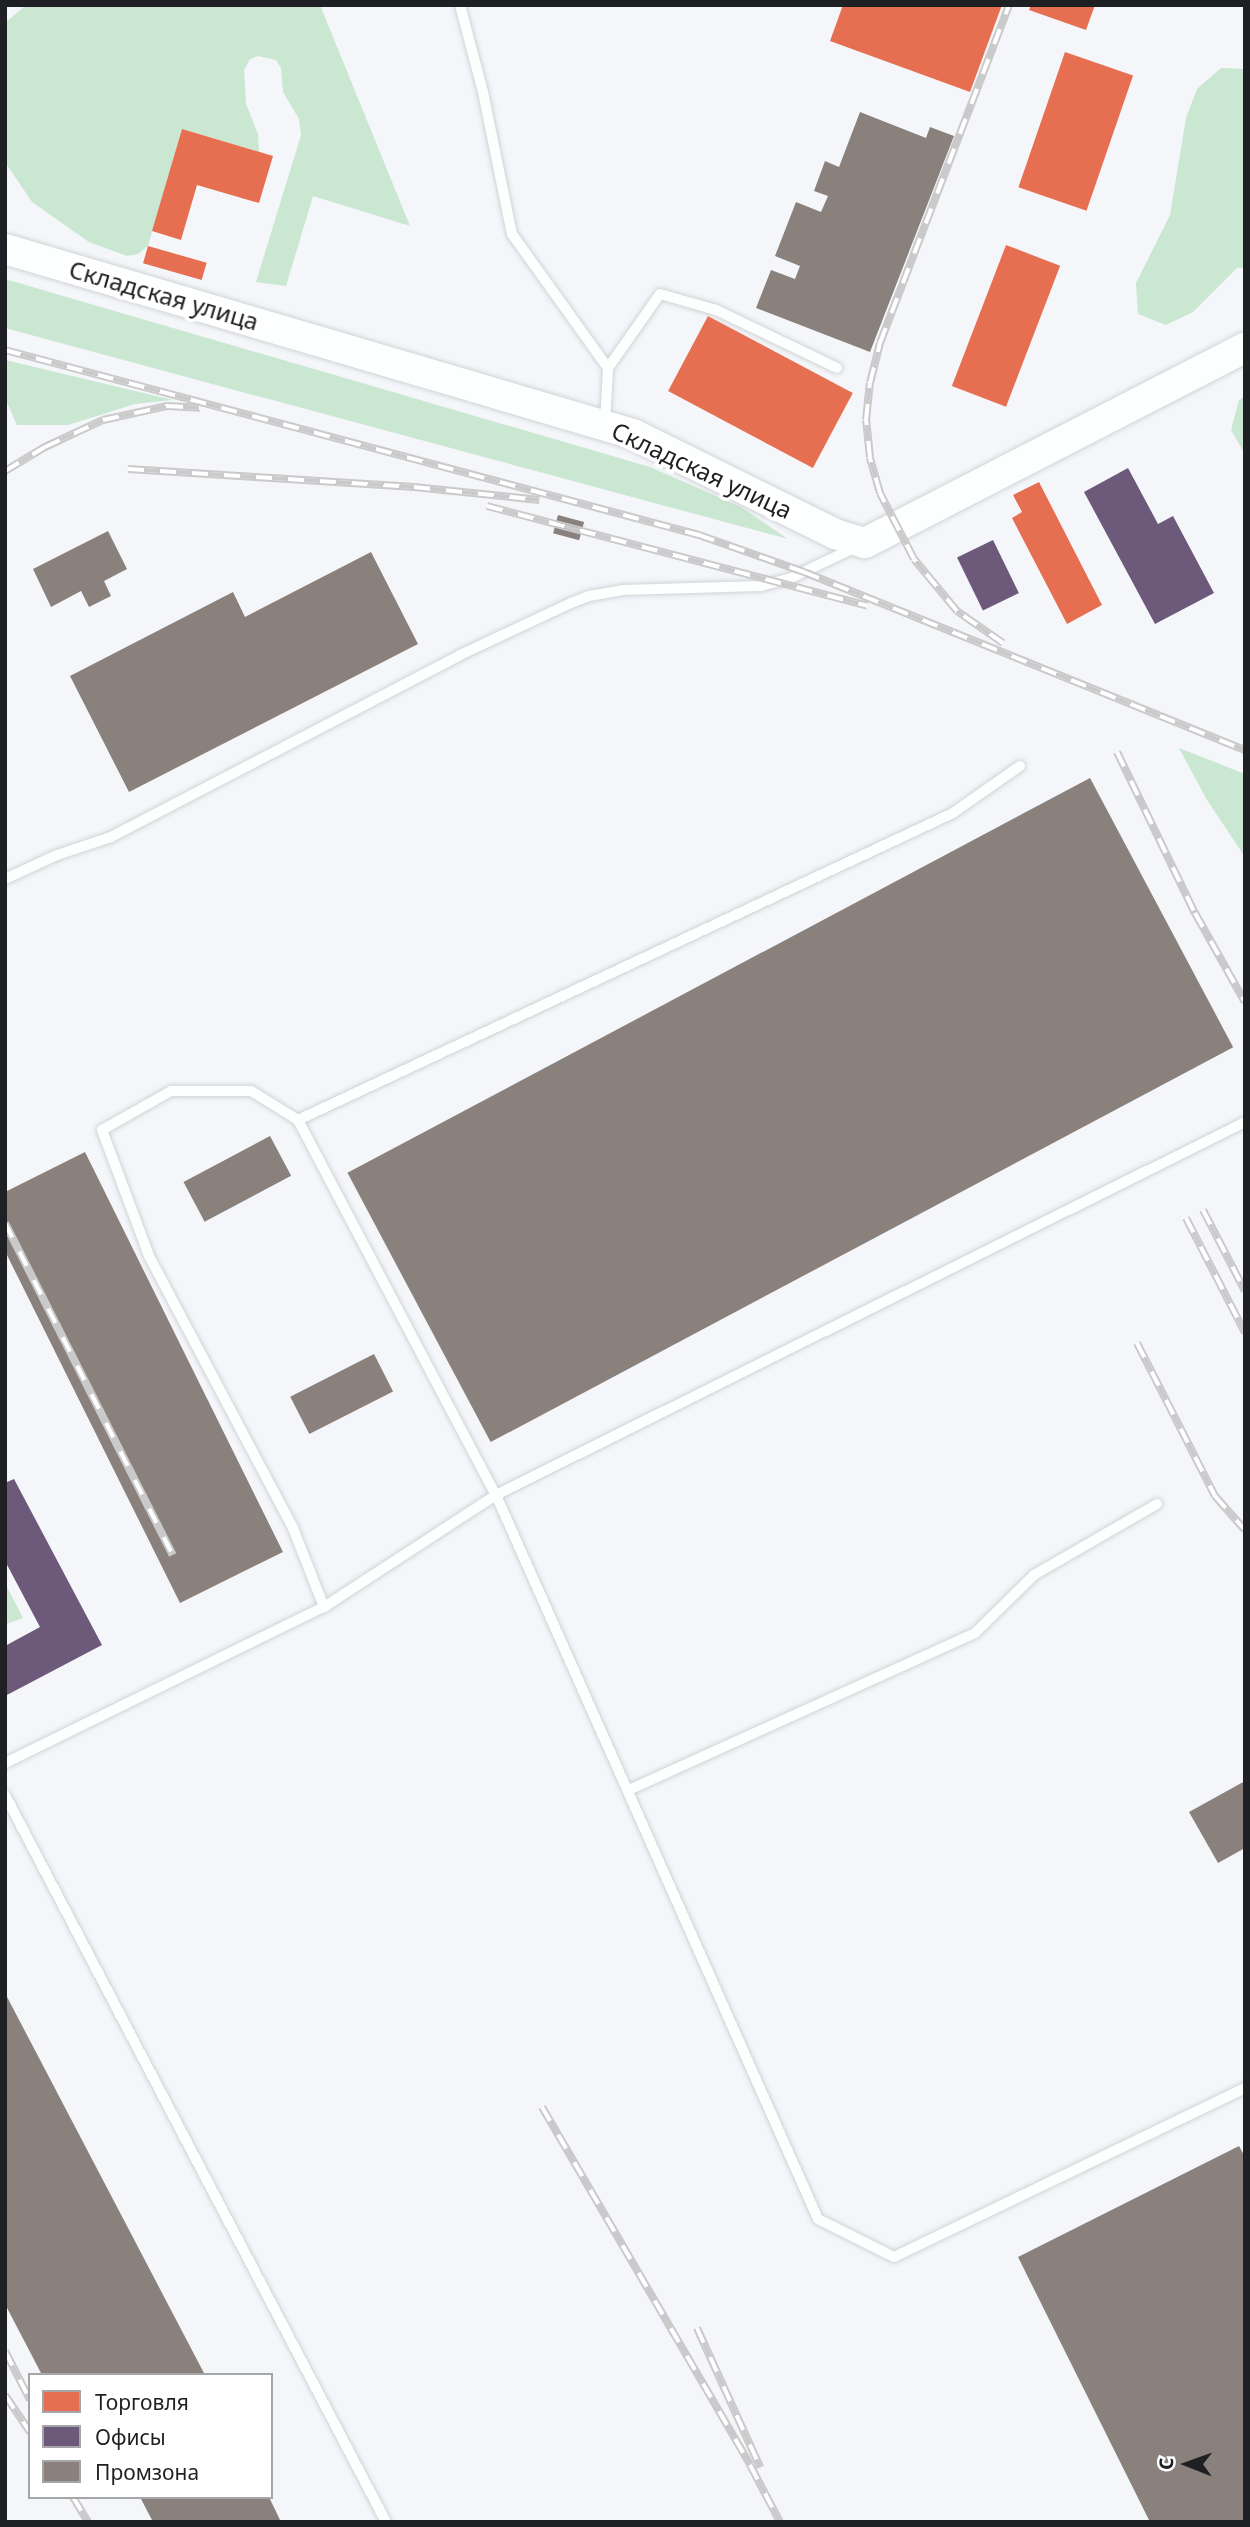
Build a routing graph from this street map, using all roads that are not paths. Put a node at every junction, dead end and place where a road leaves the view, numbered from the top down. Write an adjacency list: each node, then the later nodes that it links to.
1 (460, 5): 4 (lane)
2 (5, 249): 6 (street, Складская улица)
3 (1245, 348): 7 (street)
4 (608, 368): 5 (lane); 6 (lane)
5 (837, 368)
6 (605, 424): 7 (street, Складская улица)
7 (865, 543): 9 (lane)
8 (1020, 766): 10 (lane)
9 (5, 879)
10 (298, 1120): 12 (lane); 14 (lane)
11 (1245, 1122): 12 (lane)
12 (496, 1495): 14 (lane); 16 (lane)
13 (1157, 1504): 16 (lane)
14 (324, 1607): 15 (lane)
15 (5, 1763)
16 (629, 1790): 18 (lane)
17 (5, 1795): 19 (lane)
18 (1245, 2088)
19 (386, 2522)

